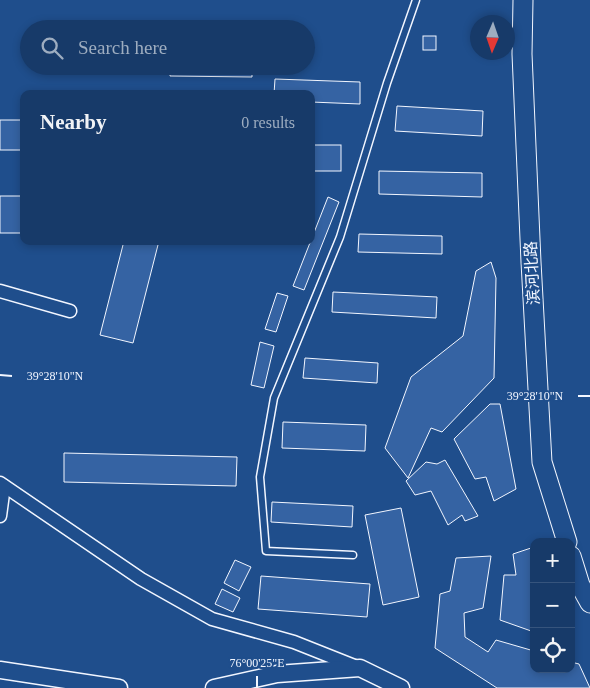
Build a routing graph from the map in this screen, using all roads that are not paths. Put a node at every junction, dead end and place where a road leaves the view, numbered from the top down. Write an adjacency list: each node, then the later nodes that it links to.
1 (416, 0): 9 (lane)
2 (523, 0): 8 (main road, 滨河北路)
3 (0, 291): 4 (street)
4 (70, 311)
5 (2, 485): 6 (street); 12 (street)
6 (0, 512): 7 (street)
7 (0, 516)
8 (566, 538)
9 (353, 555)
10 (575, 569): 11 (main road)
11 (590, 604)
12 (360, 668): 15 (street); 16 (street)
13 (0, 670): 14 (street)
14 (119, 688)
15 (214, 688)
16 (401, 688)

